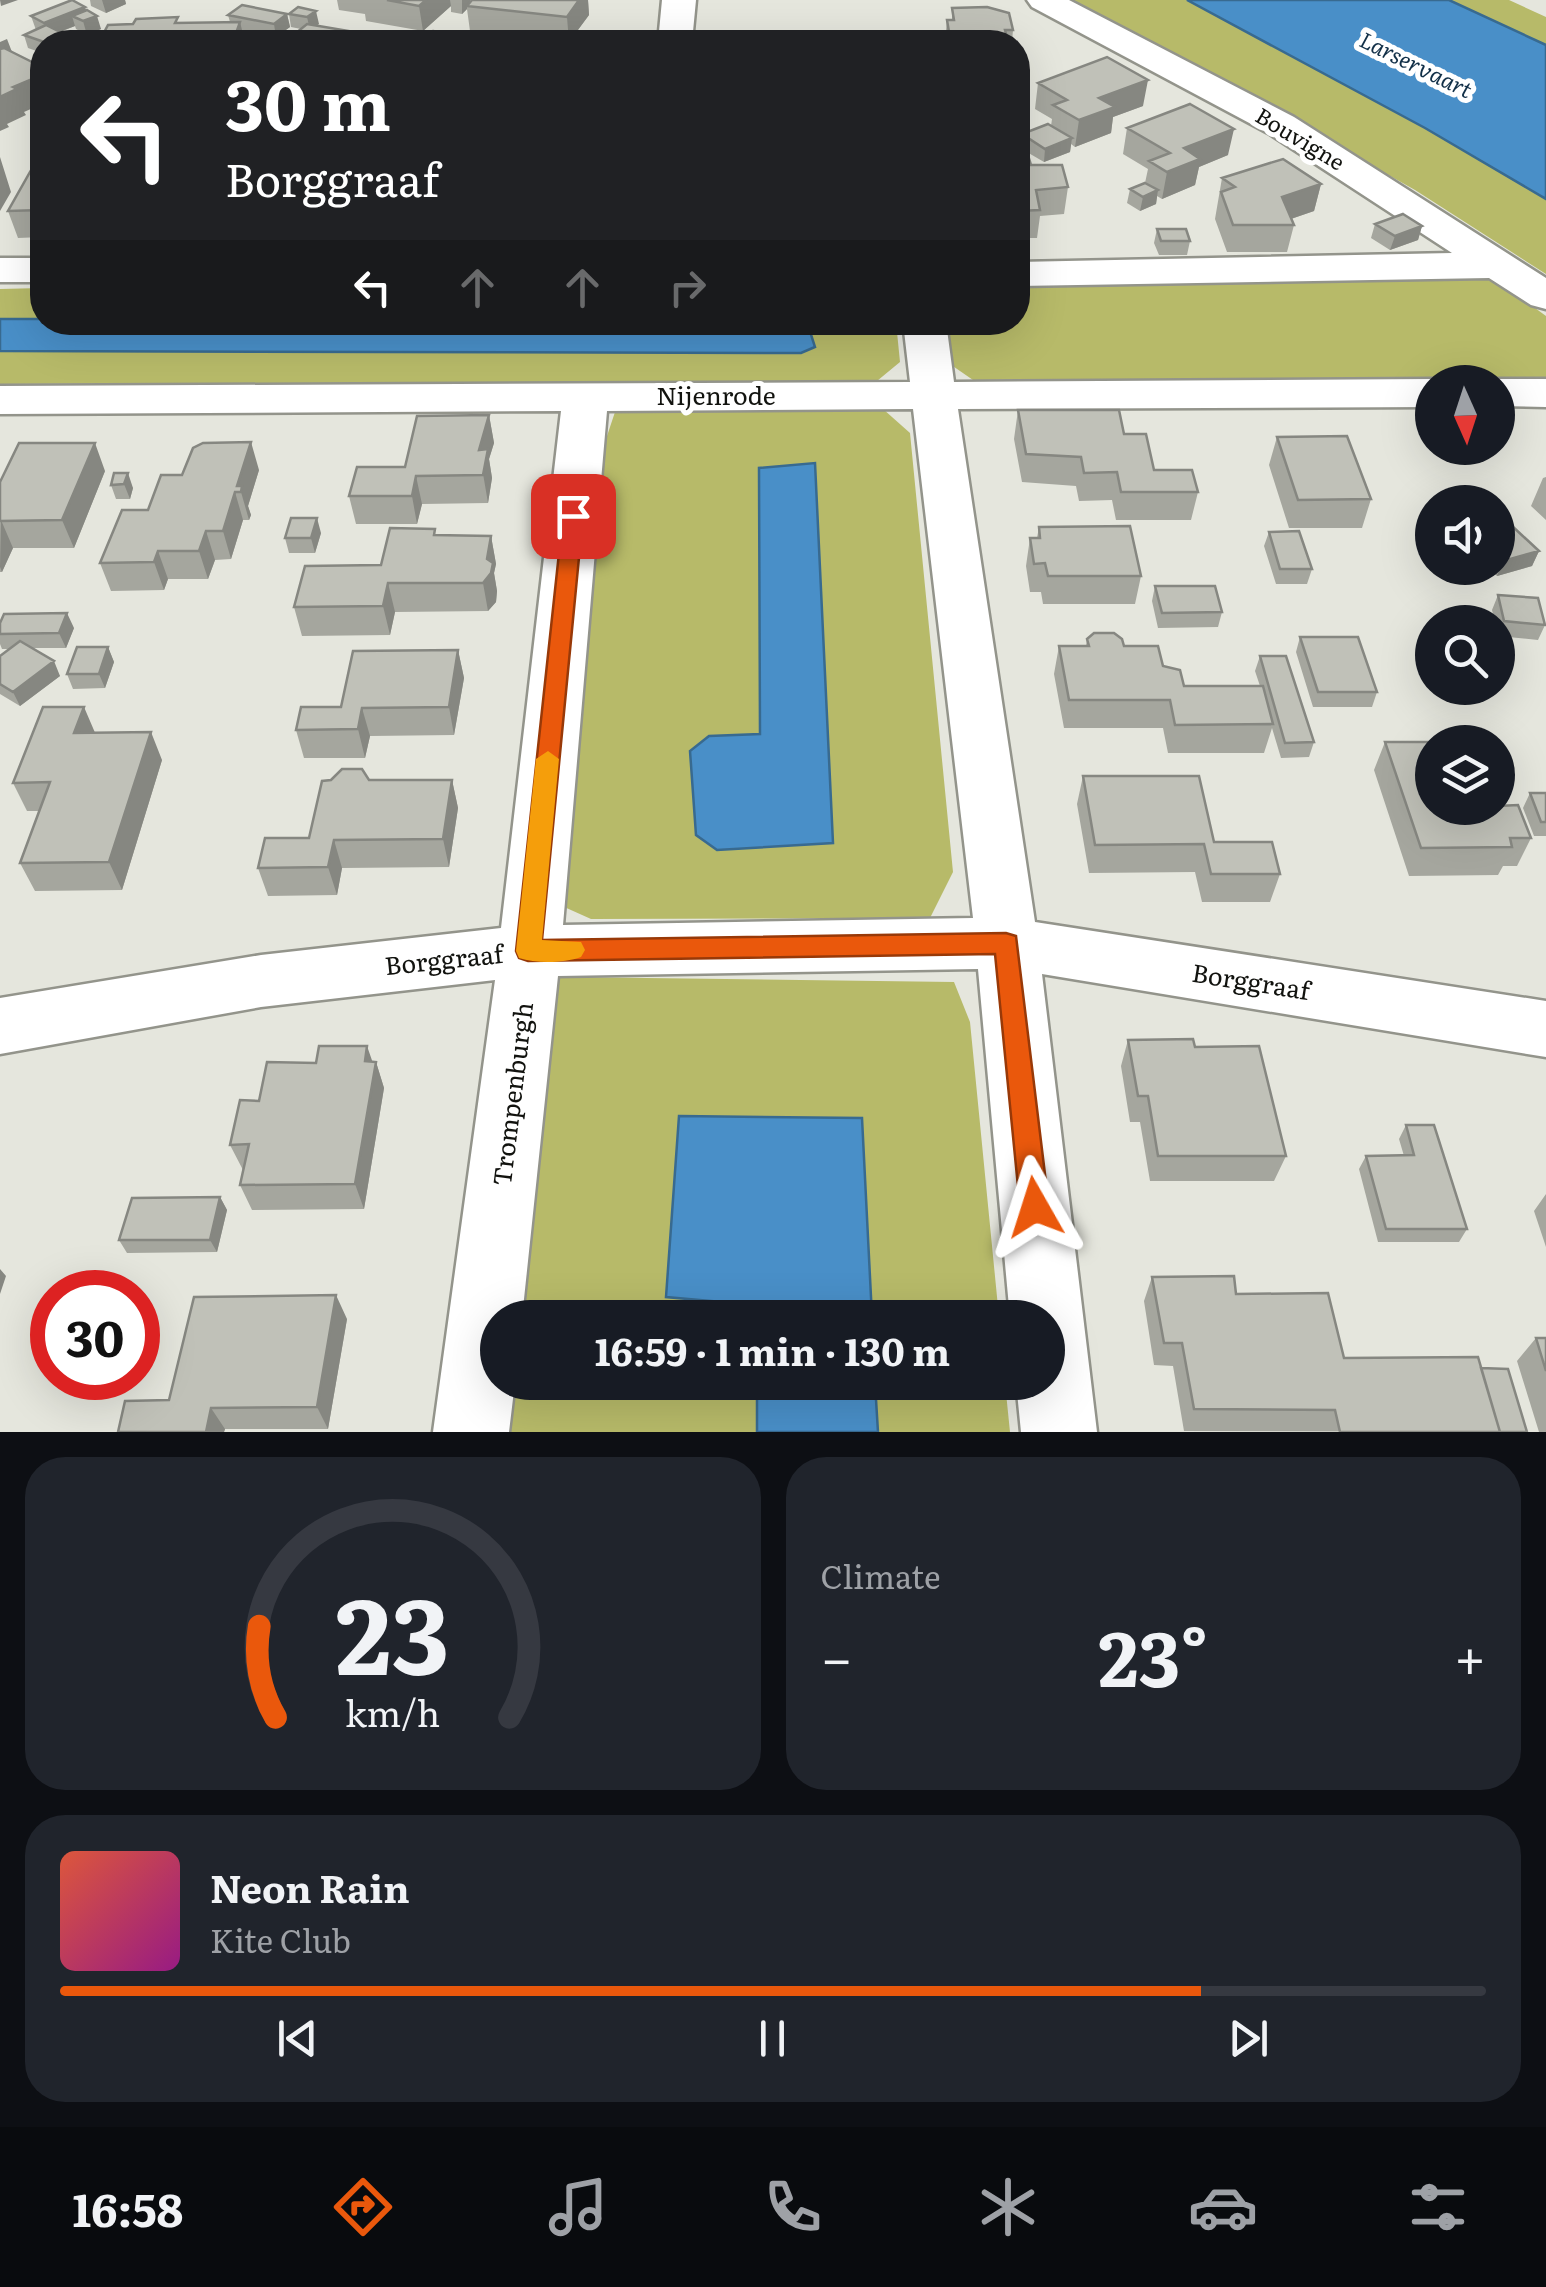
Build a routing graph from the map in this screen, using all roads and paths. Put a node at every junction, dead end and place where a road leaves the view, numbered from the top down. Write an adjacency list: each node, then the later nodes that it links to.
1 (679, 0): 3 (street)
2 (1044, 0): 4 (street, Bouvigne)
3 (676, 30)
4 (1501, 265): 7 (street); 8 (street, Bouvigne)
5 (0, 270): 6 (street)
6 (30, 270)
7 (1030, 274)
8 (1546, 296)
9 (926, 335): 13 (street)
10 (1546, 392): 12 (street)
11 (1415, 393): 13 (street, Nijenrode)
12 (1515, 393)
13 (935, 395): 14 (street, Nijenrode); 16 (street)
14 (585, 397): 15 (street, Nijenrode); 17 (street, Trompenburgh)
15 (0, 400)
16 (1006, 943): 17 (street, Borggraaf); 19 (street, Borggraaf); 20 (street)
17 (528, 951): 18 (street, Borggraaf); 22 (street, Trompenburgh)
18 (0, 1026)
19 (1546, 1029)
20 (1044, 1300)
21 (1056, 1400): 23 (street)
22 (471, 1432)
23 (1059, 1432)

